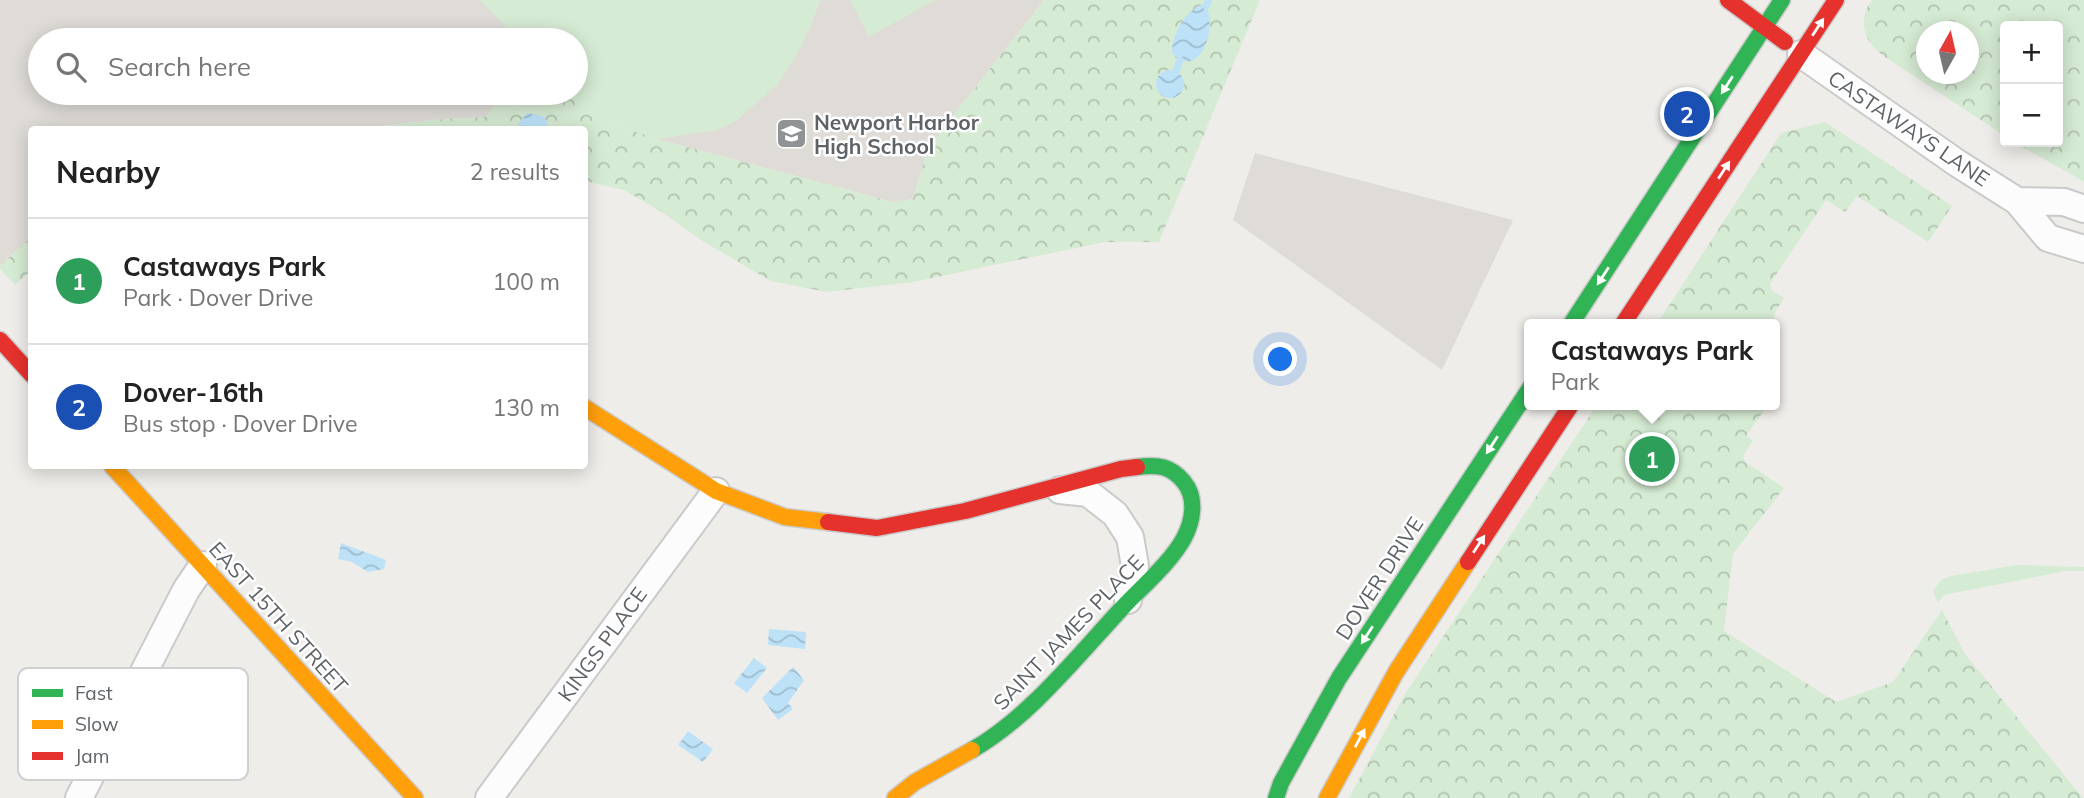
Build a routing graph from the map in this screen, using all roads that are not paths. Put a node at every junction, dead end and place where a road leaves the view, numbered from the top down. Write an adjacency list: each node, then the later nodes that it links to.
1 (1728, 0): 4 (street)
2 (1782, 0): 4 (street)
3 (1836, 0): 5 (street, one-way to 3)
4 (1764, 28): 5 (street); 9 (street, one-way to 9)
5 (1801, 54): 6 (street, CASTAWAYS LANE); 10 (street, one-way to 5)
6 (2017, 201): 7 (street); 8 (street, CASTAWAYS LANE)
7 (2084, 209)
8 (2084, 249)
9 (1574, 319)
10 (1626, 319)
11 (0, 340): 12 (street)
12 (28, 371)
13 (1524, 397): 27 (street, DOVER DRIVE, one-way to 27)
14 (588, 410): 18 (street)
15 (1568, 410): 28 (street, one-way to 15)
16 (115, 469): 19 (street, EAST 15TH STREET)
17 (1048, 488): 18 (street); 20 (street); 20 (street, SAINT JAMES PLACE)
18 (716, 491): 25 (street, KINGS PLACE)
19 (203, 565): 21 (street); 24 (street, EAST 15TH STREET)
20 (1127, 602): 26 (street, SAINT JAMES PLACE)
21 (146, 668)
22 (88, 780): 23 (street)
23 (79, 798)
24 (415, 798)
25 (489, 798)
26 (895, 798)
27 (1276, 798)
28 (1327, 798)

